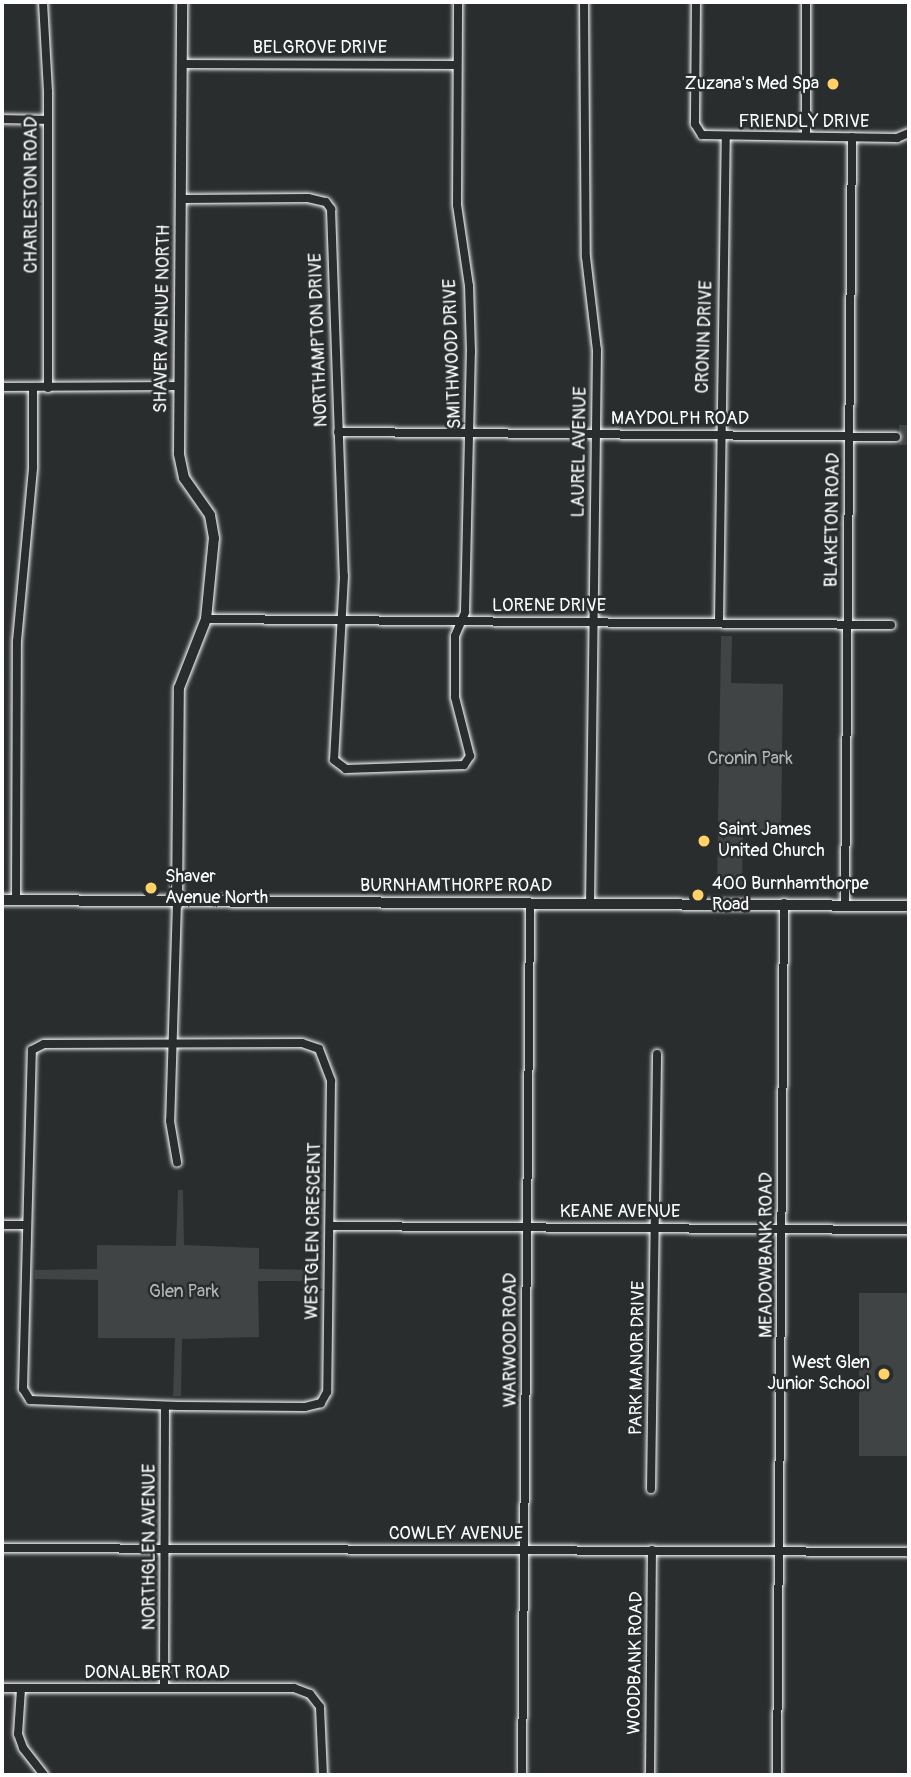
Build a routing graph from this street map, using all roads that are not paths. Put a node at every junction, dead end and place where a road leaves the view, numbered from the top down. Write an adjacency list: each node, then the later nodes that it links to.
1 (43, 2): 10 (street, CHARLESTON ROAD)
2 (182, 2): 7 (street, SHAVER AVENUE NORTH)
3 (458, 2): 8 (street, SMITHWOOD DRIVE)
4 (584, 2): 22 (street, LAUREL AVENUE)
5 (696, 2): 13 (street, FRIENDLY DRIVE)
6 (806, 2): 12 (street)
7 (183, 64): 8 (street, BELGROVE DRIVE); 15 (street, SHAVER AVENUE NORTH)
8 (456, 65): 21 (street, SMITHWOOD DRIVE)
9 (2, 119): 10 (street)
10 (48, 120): 19 (street, CHARLESTON ROAD)
11 (909, 133): 14 (street, FRIENDLY DRIVE)
12 (806, 136): 13 (street, FRIENDLY DRIVE); 14 (street, FRIENDLY DRIVE)
13 (726, 137): 23 (street, CRONIN DRIVE)
14 (852, 138): 24 (street, BLAKETON ROAD)
15 (183, 199): 16 (street, SHAVER AVENUE NORTH); 20 (street, NORTHAMPTON DRIVE)
16 (180, 386): 19 (street); 26 (street, SHAVER AVENUE NORTH)
17 (2, 387): 18 (street)
18 (33, 388): 19 (street); 34 (street)
19 (48, 388)
20 (338, 432): 21 (street, MAYDOLPH ROAD); 28 (street, NORTHAMPTON DRIVE)
21 (471, 434): 22 (street, MAYDOLPH ROAD); 27 (street, SMITHWOOD DRIVE)
22 (595, 434): 23 (street, MAYDOLPH ROAD); 30 (street, LAUREL AVENUE)
23 (719, 435): 24 (street, MAYDOLPH ROAD); 29 (street, CRONIN DRIVE)
24 (850, 436): 25 (street, MAYDOLPH ROAD); 31 (street, BLAKETON ROAD)
25 (896, 437)
26 (206, 620): 28 (street, LORENE DRIVE); 35 (street, SHAVER AVENUE NORTH)
27 (462, 621): 28 (street, LORENE DRIVE); 28 (street, NORTHAMPTON DRIVE); 30 (street, LORENE DRIVE)
28 (344, 622)
29 (719, 622): 30 (street, LORENE DRIVE); 31 (street, LORENE DRIVE)
30 (594, 623): 39 (street, LAUREL AVENUE)
31 (848, 623): 32 (street, LORENE DRIVE); 37 (street, BLAKETON ROAD)
32 (891, 625)
33 (2, 900): 34 (street, BURNHAMTHORPE ROAD)
34 (16, 901): 35 (street, BURNHAMTHORPE ROAD)
35 (177, 903): 38 (street, BURNHAMTHORPE ROAD); 41 (street, SHAVER AVENUE NORTH)
36 (784, 903): 37 (street, BURNHAMTHORPE ROAD); 39 (street, BURNHAMTHORPE ROAD); 49 (street, MEADOWBANK ROAD)
37 (845, 903): 40 (street, BURNHAMTHORPE ROAD)
38 (530, 904): 39 (street, BURNHAMTHORPE ROAD); 47 (street, WARWOOD ROAD)
39 (590, 904)
40 (909, 905)
41 (173, 1042): 43 (street, SHAVER AVENUE NORTH); 45 (street); 46 (street, WESTGLEN CRESCENT)
42 (657, 1054): 48 (street, PARK MANOR DRIVE)
43 (177, 1163)
44 (2, 1225): 45 (street)
45 (27, 1225): 51 (street)
46 (330, 1226): 47 (street, KEANE AVENUE); 51 (street, WESTGLEN CRESCENT)
47 (527, 1227): 48 (street, KEANE AVENUE); 55 (street, WARWOOD ROAD)
48 (656, 1228): 49 (street, KEANE AVENUE); 52 (street, PARK MANOR DRIVE)
49 (783, 1228): 50 (street, KEANE AVENUE); 57 (street, MEADOWBANK ROAD)
50 (909, 1230)
51 (165, 1406): 54 (street, NORTHGLEN AVENUE)
52 (651, 1489)
53 (2, 1548): 54 (street, COWLEY AVENUE)
54 (166, 1548): 55 (street, COWLEY AVENUE); 60 (street, NORTHGLEN AVENUE)
55 (524, 1550): 56 (street, COWLEY AVENUE); 64 (street, WARWOOD ROAD)
56 (652, 1550): 57 (street, COWLEY AVENUE); 65 (street, WOODBANK ROAD)
57 (780, 1552): 58 (street, COWLEY AVENUE); 66 (street, MEADOWBANK ROAD)
58 (909, 1552)
59 (2, 1688): 61 (street, DONALBERT ROAD)
60 (164, 1688): 61 (street, DONALBERT ROAD); 63 (street, DONALBERT ROAD)
61 (21, 1689): 62 (street)
62 (44, 1775)
63 (323, 1775)
64 (522, 1775)
65 (650, 1775)
66 (777, 1775)

